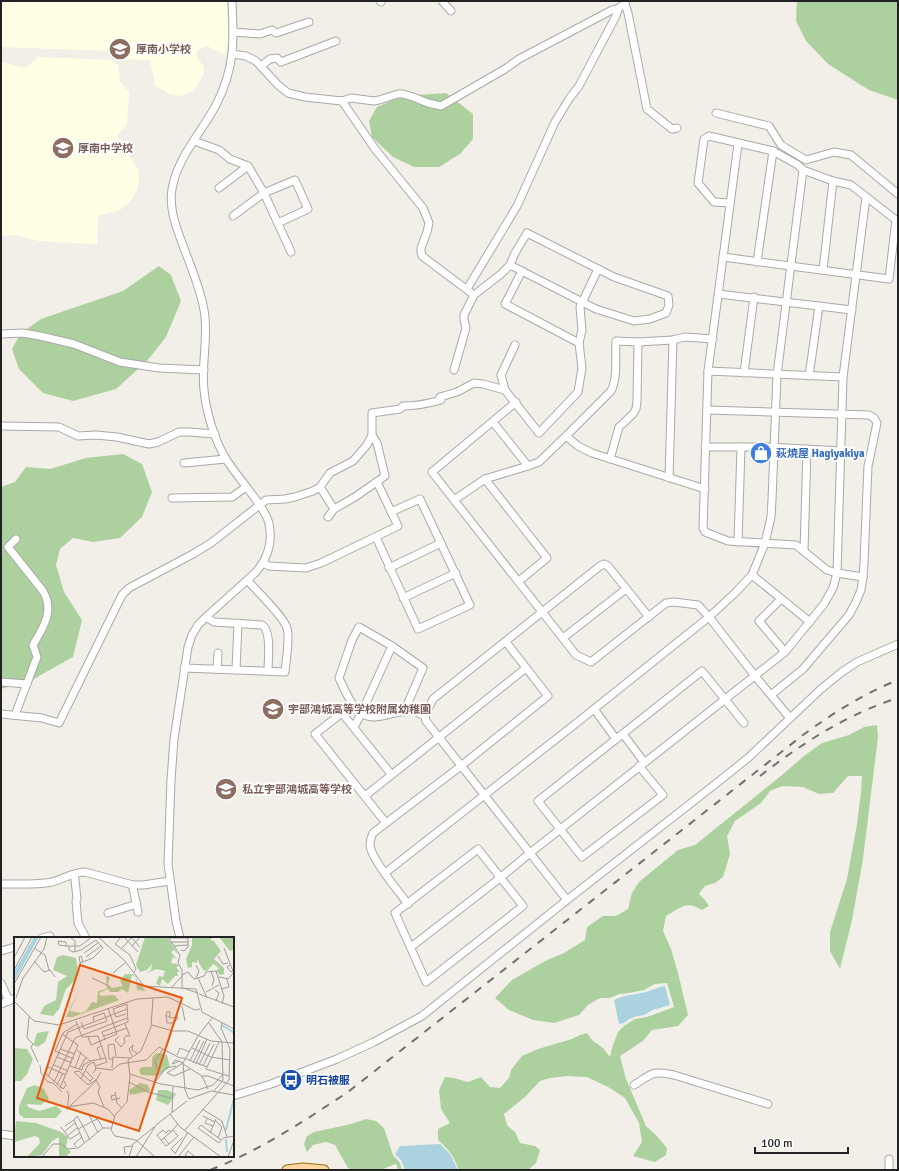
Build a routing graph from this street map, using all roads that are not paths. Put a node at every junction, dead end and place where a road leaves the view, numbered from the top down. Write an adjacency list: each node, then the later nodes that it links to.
1 (232, 1): 7 (street)
2 (442, 1): 5 (street)
3 (625, 3): 4 (street); 13 (street)
4 (618, 9): 11 (street); 36 (street)
5 (451, 11)
6 (309, 22): 7 (street)
7 (233, 32): 9 (street)
8 (336, 41): 10 (street)
9 (232, 54): 10 (street); 14 (street)
10 (261, 66): 11 (street)
11 (342, 101): 36 (street)
12 (716, 113): 22 (street)
13 (677, 128)
14 (194, 141): 17 (street); 50 (street)
15 (738, 144): 16 (street); 24 (street); 24 (street)
16 (772, 151): 18 (street); 29 (street)
17 (248, 166): 20 (street); 21 (street)
18 (803, 170): 19 (street); 31 (street)
19 (834, 181): 23 (street); 33 (street)
20 (219, 188)
21 (264, 193): 25 (street); 26 (street); 26 (street)
22 (898, 194)
23 (866, 197): 35 (street); 35 (street)
24 (730, 204): 28 (street)
25 (233, 216)
26 (278, 223): 27 (street)
27 (291, 252)
28 (723, 257): 29 (street); 38 (street)
29 (757, 262): 31 (street)
30 (510, 265): 32 (street); 34 (street); 37 (street)
31 (791, 267): 33 (street); 41 (street)
32 (598, 269): 40 (street); 40 (street)
33 (823, 270): 35 (street)
34 (522, 271): 40 (street); 48 (street)
35 (856, 275): 43 (street)
36 (467, 289): 37 (street)
37 (474, 294): 51 (street)
38 (719, 294): 39 (street); 45 (street)
39 (754, 297): 41 (street); 53 (street)
40 (582, 302): 48 (street)
41 (786, 302): 42 (street); 54 (street)
42 (819, 306): 43 (street); 55 (street)
43 (852, 310): 56 (street)
44 (1, 334): 50 (street)
45 (712, 339): 46 (street); 52 (street)
46 (673, 340): 47 (street); 76 (street)
47 (638, 342): 66 (street); 73 (street)
48 (579, 343): 58 (street)
49 (515, 345): 57 (street)
50 (204, 370): 64 (street)
51 (454, 370)
52 (708, 371): 53 (street); 59 (street)
53 (744, 373): 54 (street)
54 (776, 375): 55 (street); 60 (street)
55 (809, 376): 56 (street)
56 (843, 377): 61 (street)
57 (505, 390): 58 (street); 65 (street)
58 (516, 402): 62 (street)
59 (707, 410): 60 (street); 67 (street)
60 (775, 413): 61 (street); 69 (street)
61 (842, 414): 71 (street); 99 (street)
62 (493, 422): 75 (street); 83 (street)
63 (1, 426): 64 (street)
64 (215, 434): 72 (street)
65 (372, 434): 78 (street); 80 (street)
66 (566, 436): 73 (street); 75 (street)
67 (706, 447): 68 (street); 81 (street)
68 (741, 447): 69 (street); 90 (street)
69 (774, 447): 70 (street); 92 (street)
70 (807, 449): 71 (street); 93 (street)
71 (841, 451): 97 (street)
72 (226, 459): 74 (street); 79 (street)
73 (610, 459): 76 (street)
74 (184, 463)
75 (528, 466): 77 (street)
76 (669, 478): 81 (street)
77 (485, 479): 83 (street); 101 (street)
78 (377, 482): 85 (street); 86 (street)
79 (246, 487): 82 (street); 84 (street)
80 (320, 487): 84 (street); 85 (street)
81 (704, 489): 90 (street)
82 (172, 498)
83 (454, 500): 101 (street)
84 (259, 506): 94 (street); 131 (street)
85 (334, 509): 87 (street)
86 (391, 512): 88 (street); 91 (street)
87 (328, 517)
88 (376, 537): 94 (street); 95 (street)
89 (16, 539): 124 (street)
90 (738, 542): 92 (street)
91 (441, 543): 95 (street); 96 (street)
92 (765, 543): 93 (street); 98 (street)
93 (804, 551): 97 (street)
94 (262, 563): 100 (street)
95 (389, 568): 103 (street)
96 (456, 573): 103 (street); 103 (street)
97 (837, 573): 99 (street); 109 (street)
98 (752, 575): 104 (street); 108 (street)
99 (863, 577): 125 (street)
100 (247, 580): 106 (street); 121 (street)
101 (519, 581): 105 (street)
102 (626, 588): 105 (street); 107 (street); 111 (street)
103 (403, 598)
104 (781, 599): 109 (street); 115 (street)
105 (542, 612): 111 (street); 112 (street)
106 (206, 617): 110 (street); 117 (street)
107 (649, 617): 108 (street); 111 (street)
108 (709, 617): 122 (street); 127 (street)
109 (810, 622): 115 (street)
110 (238, 623): 120 (street); 121 (street)
111 (563, 638)
112 (506, 642): 118 (street); 132 (street)
113 (895, 645): 133 (street)
114 (392, 646): 128 (street); 130 (street); 130 (street)
115 (785, 652): 122 (street)
116 (218, 653): 119 (street)
117 (184, 668): 119 (street); 150 (street)
118 (526, 668): 137 (street); 140 (street)
119 (217, 669): 120 (street)
120 (236, 670): 121 (street)
121 (268, 671)
122 (755, 676): 125 (street); 126 (street)
123 (1, 682): 124 (street)
124 (27, 684): 131 (street)
125 (771, 696): 133 (street)
126 (725, 699): 134 (street); 136 (street); 139 (street)
127 (594, 709): 138 (street); 142 (street)
128 (404, 712): 130 (street); 132 (street)
129 (1, 714): 131 (street)
130 (361, 714): 135 (street)
131 (15, 715)
132 (425, 716): 137 (street)
133 (790, 718): 153 (street)
134 (744, 723)
135 (354, 727): 141 (street); 143 (street)
136 (623, 734): 138 (street); 139 (street)
137 (438, 737): 140 (street); 141 (street)
138 (616, 739): 145 (street)
139 (642, 764): 145 (street); 145 (street)
140 (461, 766): 142 (street); 144 (street)
141 (391, 774): 143 (street)
142 (484, 795): 146 (street); 147 (street)
143 (364, 796): 144 (street)
144 (386, 823): 147 (street)
145 (559, 830): 146 (street)
146 (530, 853): 149 (street); 153 (street)
147 (385, 873): 154 (street)
148 (74, 875): 151 (street); 152 (street); 156 (street)
149 (500, 878): 154 (street); 159 (street); 159 (street)
150 (170, 881): 152 (street); 157 (street)
151 (1, 884)
152 (133, 885): 155 (street)
153 (567, 900): 165 (street)
154 (408, 904): 159 (street)
155 (108, 913)
156 (85, 937)
157 (180, 937)
158 (14, 946): 160 (street)
159 (410, 947)
160 (1, 951)
161 (1, 983): 162 (street)
162 (12, 1000): 163 (street)
163 (1, 1004)
164 (634, 1085): 166 (street)
165 (234, 1096)
166 (768, 1104)
167 (1, 1134): 168 (street)
168 (14, 1136)
169 (889, 1159): 172 (street)
170 (287, 1170): 171 (main road)
171 (324, 1170)
172 (889, 1170)

